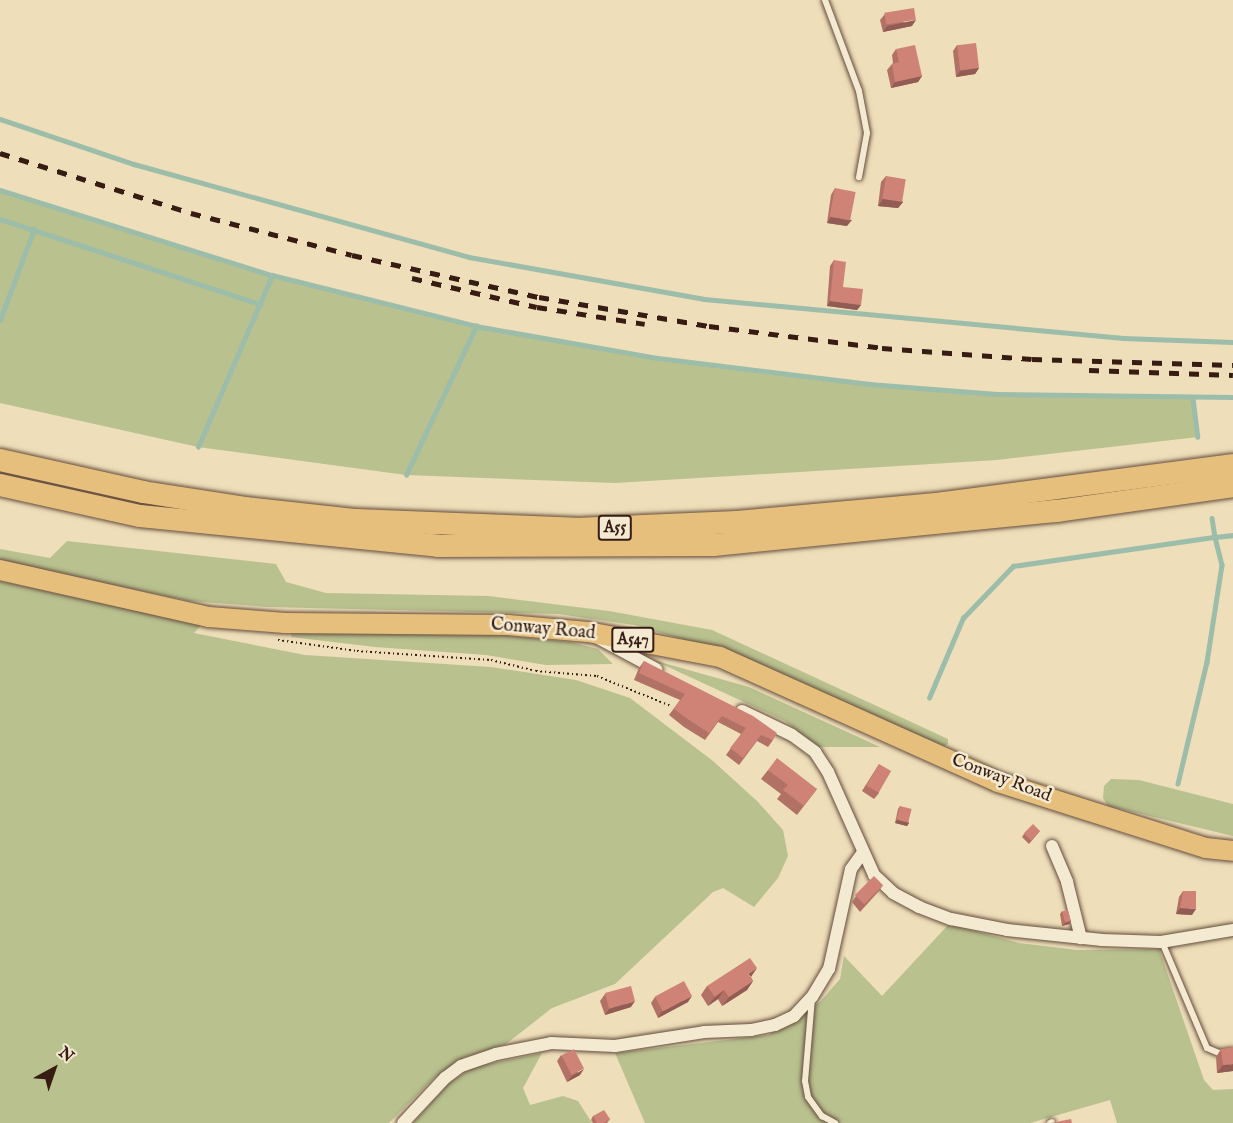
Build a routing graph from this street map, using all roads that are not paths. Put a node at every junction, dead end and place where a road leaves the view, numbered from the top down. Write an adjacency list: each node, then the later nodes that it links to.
1 (825, 0): 2 (lane)
2 (859, 177)
3 (0, 460): 4 (highway, A55)
4 (1233, 465)
5 (0, 485): 6 (highway, A55)
6 (1233, 486)
7 (0, 570): 8 (main road, Conway Road / A547)
8 (588, 632): 9 (street); 12 (main road, Conway Road / A547)
9 (668, 675)
10 (730, 705): 13 (street)
11 (1052, 846): 15 (street)
12 (1233, 850)
13 (862, 854): 15 (street); 17 (street)
14 (1233, 930): 16 (street)
15 (1081, 938): 16 (street)
16 (1161, 942): 18 (lane)
17 (813, 997): 19 (street); 20 (lane)
18 (1233, 1051)
19 (403, 1123)
20 (835, 1123)

